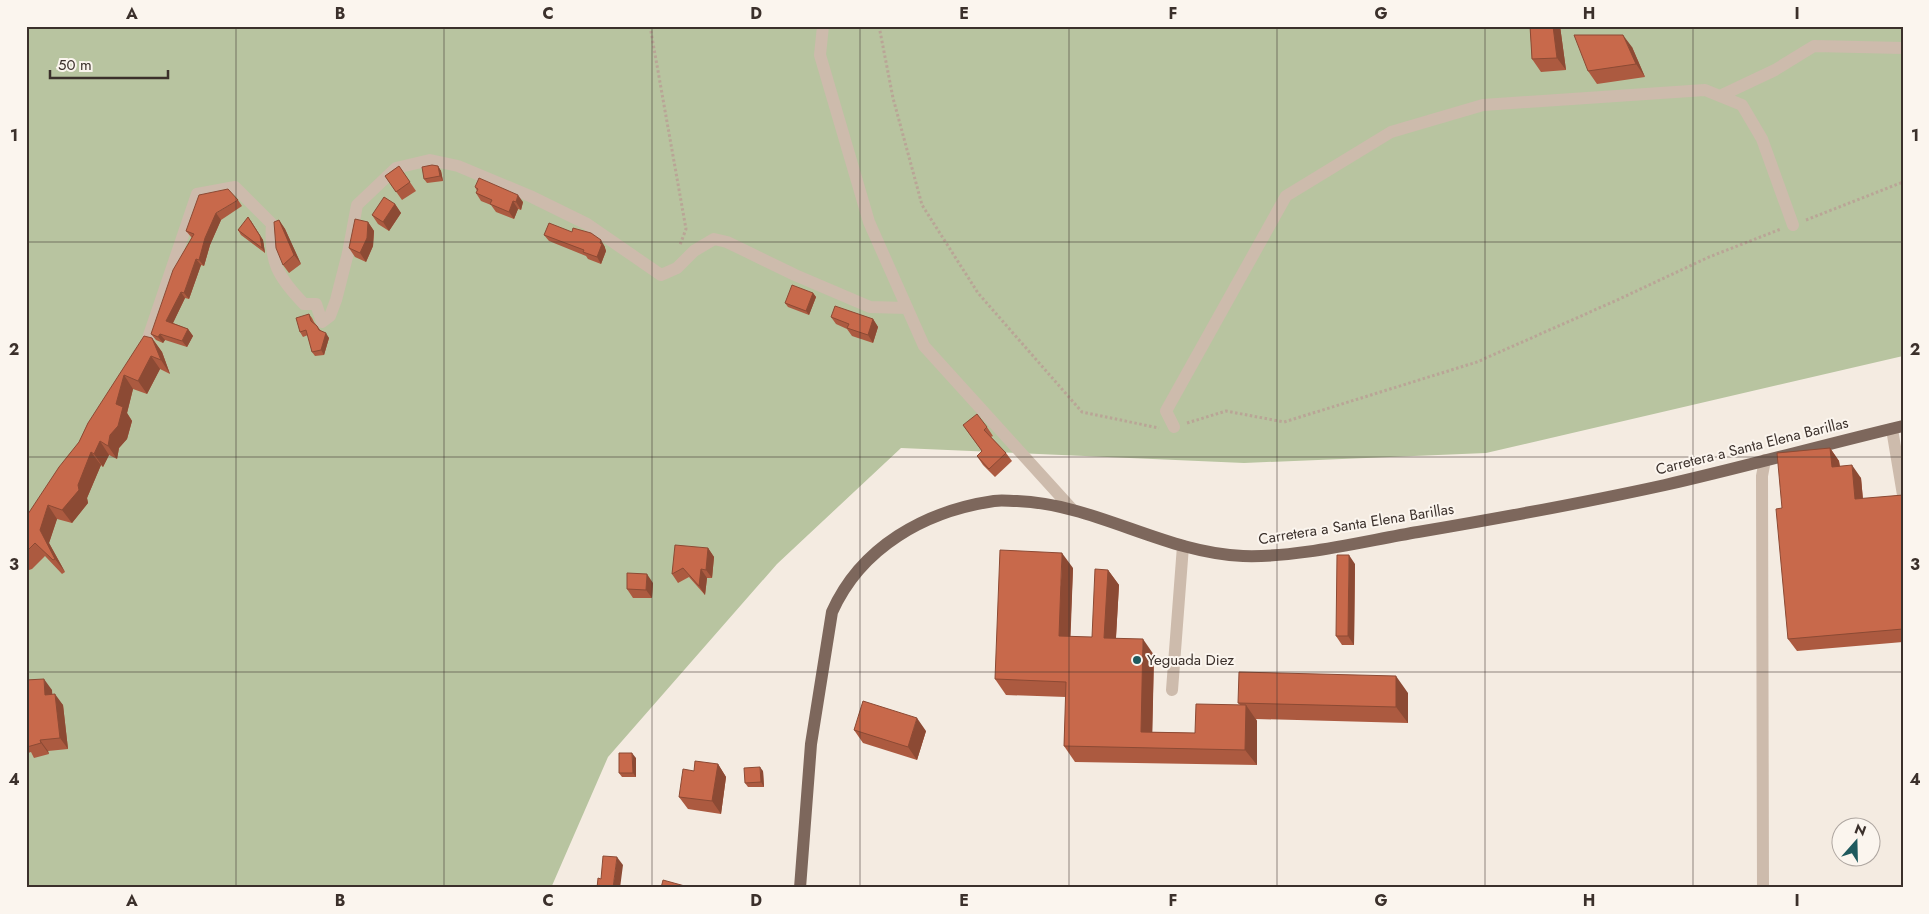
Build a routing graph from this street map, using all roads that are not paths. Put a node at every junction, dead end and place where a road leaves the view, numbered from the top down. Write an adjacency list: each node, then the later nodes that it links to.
1 (823, 26): 5 (street)
2 (1903, 48): 3 (street)
3 (1720, 96): 4 (street); 7 (street)
4 (1794, 225)
5 (907, 308): 6 (street); 11 (street)
6 (138, 361)
7 (1174, 427)
8 (1897, 428): 9 (main road, Carretera a Santa Elena Barillas); 10 (street)
9 (1765, 460): 12 (main road, Carretera a Santa Elena Barillas); 15 (street)
10 (1903, 495)
11 (1071, 508): 12 (main road, Carretera a Santa Elena Barillas); 14 (main road, Carretera a Santa Elena Barillas)
12 (1183, 546): 13 (street)
13 (1172, 690)
14 (800, 888)
15 (1764, 888)

